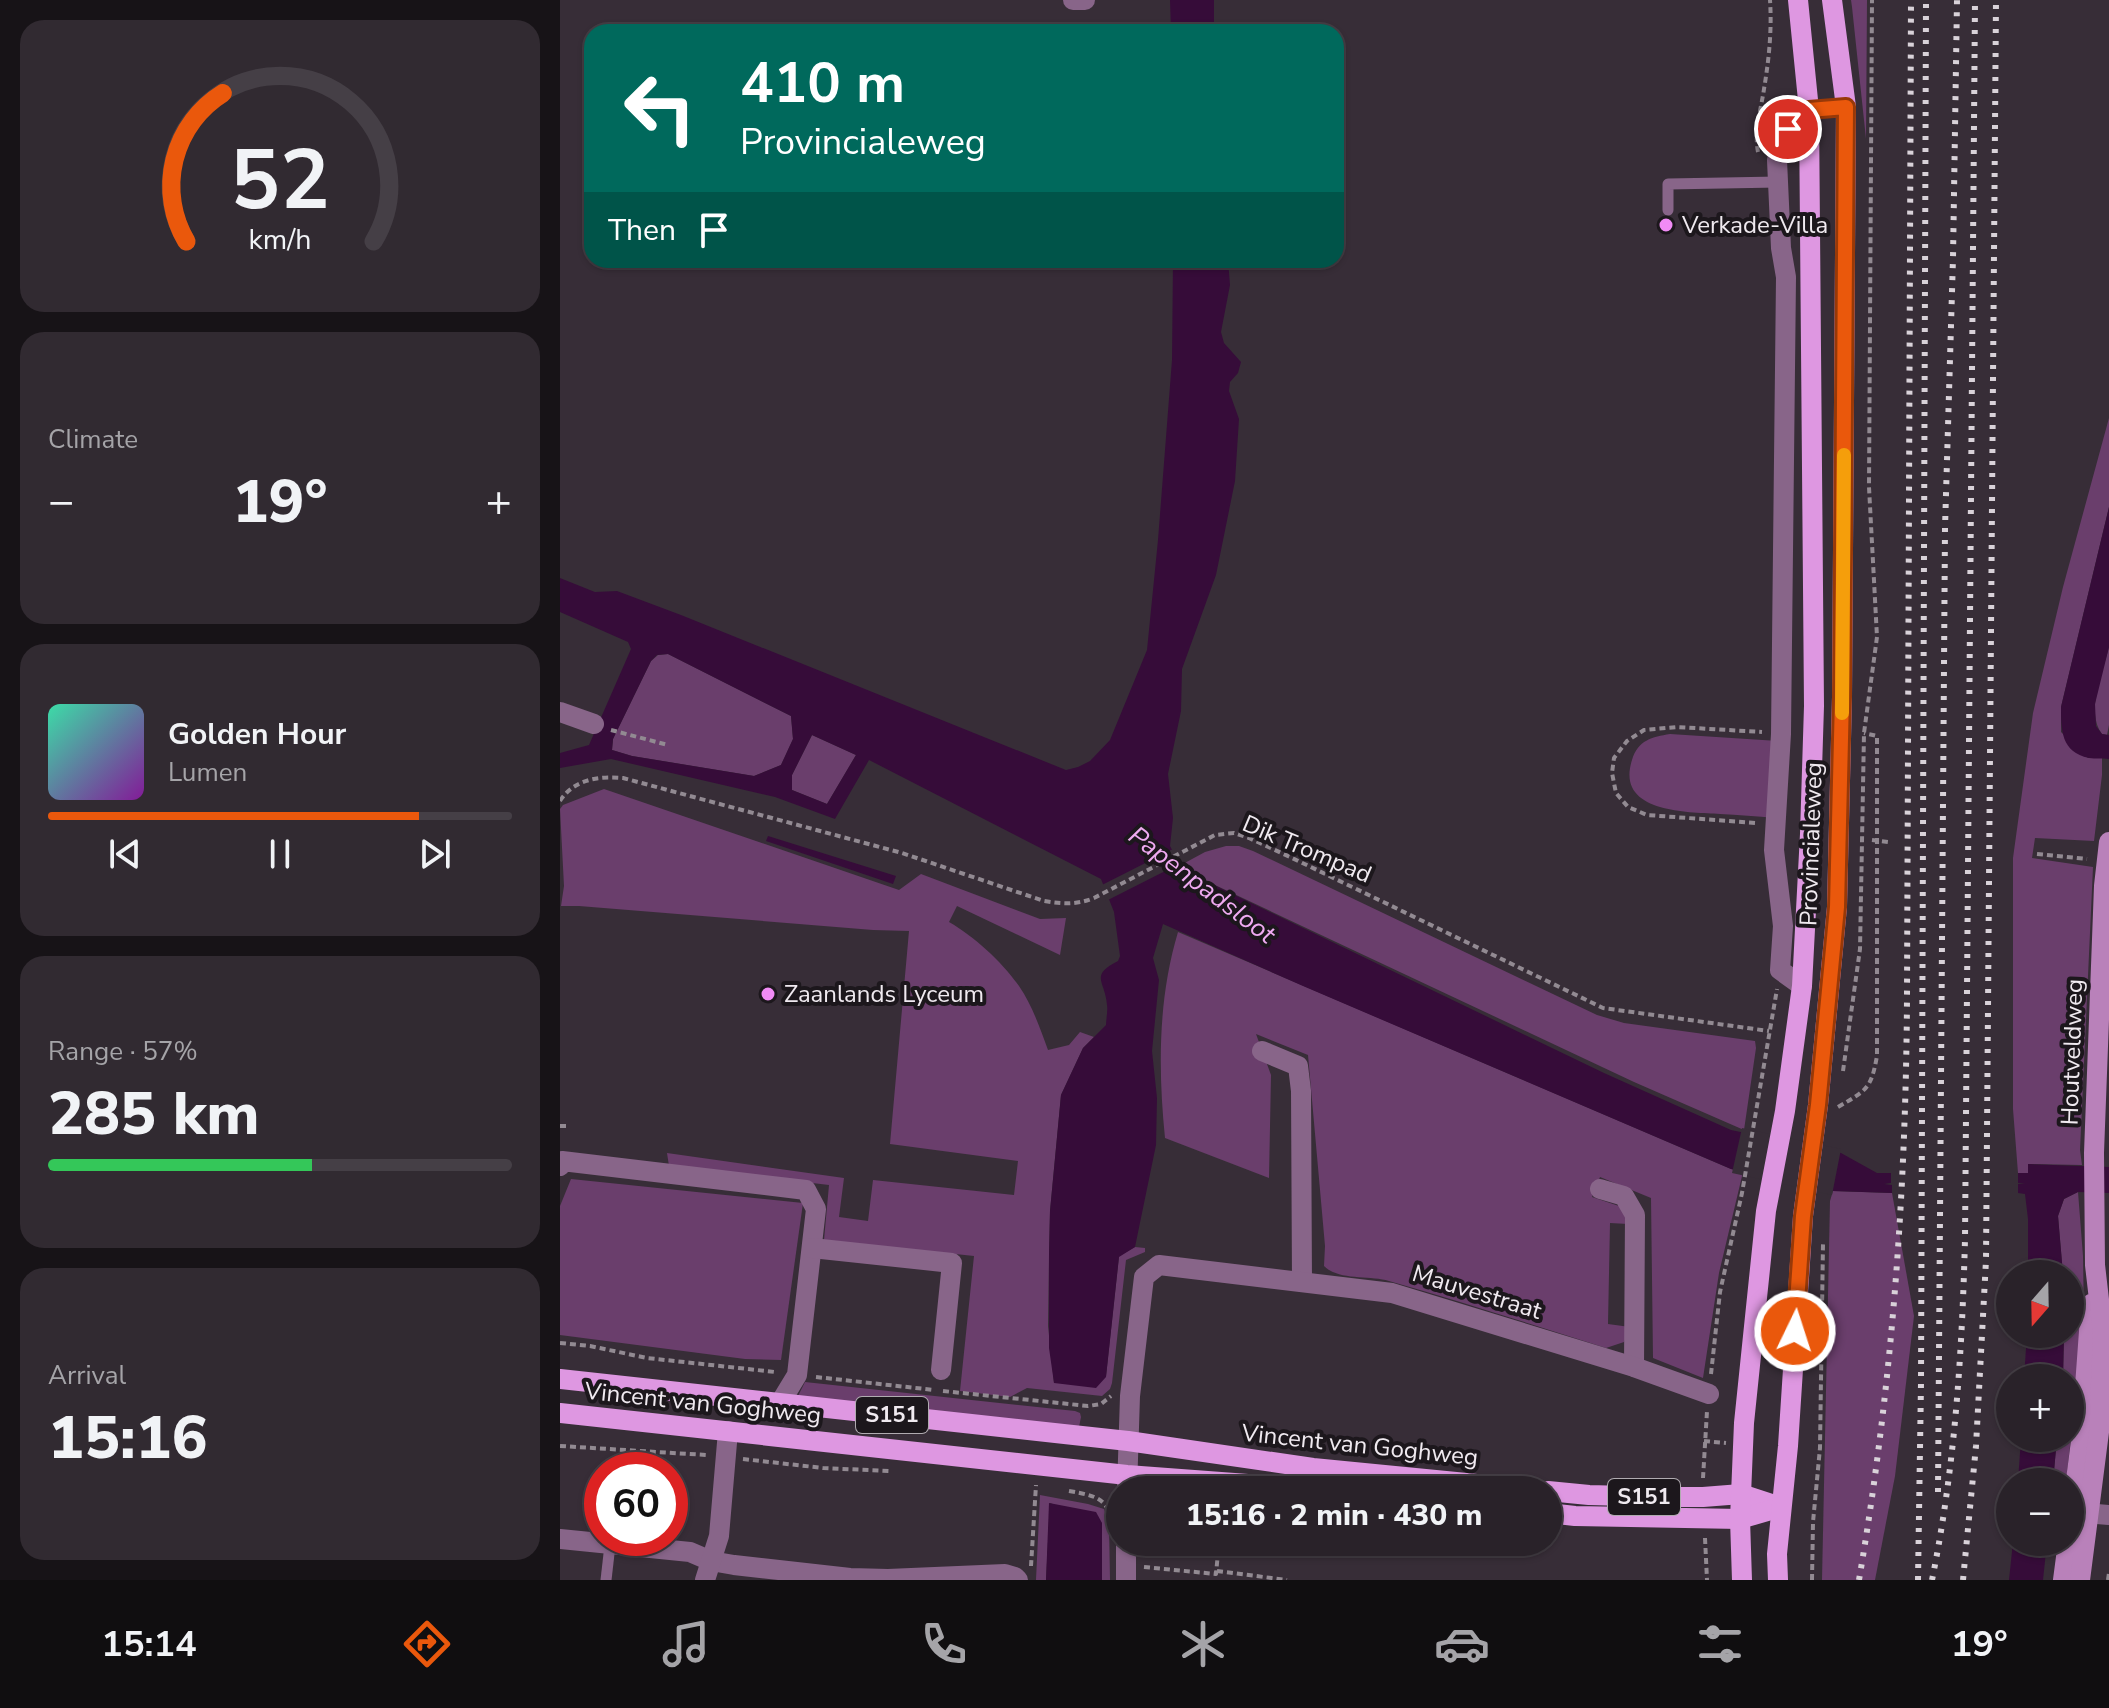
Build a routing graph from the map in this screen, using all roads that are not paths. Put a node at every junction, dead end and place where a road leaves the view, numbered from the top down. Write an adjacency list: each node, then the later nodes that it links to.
1 (1798, 0): 4 (main road, Provincialeweg)
2 (1832, 0): 3 (main road, Provincialeweg)
3 (1846, 107): 4 (main road); 29 (main road, Provincialeweg)
4 (1809, 110): 5 (street, Provincialeweg); 10 (main road, Provincialeweg)
5 (1770, 182): 6 (lane); 10 (street, Provincialeweg)
6 (1668, 210)
7 (560, 712): 8 (street)
8 (594, 724)
9 (2109, 842): 31 (street, Houtveldweg)
10 (1802, 986): 28 (main road, Provincialeweg)
11 (1262, 1051): 15 (street)
12 (560, 1166): 14 (street, Vincent van Goghweg)
13 (1600, 1189): 16 (street)
14 (812, 1248): 17 (street); 20 (street, Vincent van Goghweg)
15 (1302, 1282): 16 (street, Mauvestraat); 23 (street, Mauvestraat)
16 (1634, 1367): 19 (street, Mauvestraat)
17 (941, 1370)
18 (560, 1379): 20 (main road, Vincent van Goghweg / S151)
19 (1709, 1394)
20 (780, 1403): 23 (main road, Vincent van Goghweg / S151)
21 (560, 1413): 22 (main road, Vincent van Goghweg / S151)
22 (728, 1431): 26 (main road, Vincent van Goghweg / S151); 38 (street)
23 (1128, 1441): 24 (street); 25 (main road, Vincent van Goghweg / S151)
24 (1127, 1476)
25 (1395, 1476)
26 (1106, 1480)
27 (1562, 1492): 28 (main road, S151)
28 (1741, 1494): 29 (main road, S151); 32 (main road, Provincialeweg)
29 (1781, 1507): 32 (main road, S151); 43 (main road, Provincialeweg)
30 (1562, 1515): 32 (main road, S151)
31 (2085, 1517): 45 (street, Houtveldweg)
32 (1740, 1519): 42 (main road, Provincialeweg)
33 (560, 1539): 34 (street)
34 (584, 1542)
35 (688, 1552): 38 (street)
36 (609, 1556): 41 (lane)
37 (2066, 1556): 44 (street)
38 (708, 1570): 40 (street)
39 (1018, 1577): 40 (street)
40 (868, 1579)
41 (606, 1580)
42 (1742, 1580)
43 (1778, 1580)
44 (2063, 1580)
45 (2080, 1580)

